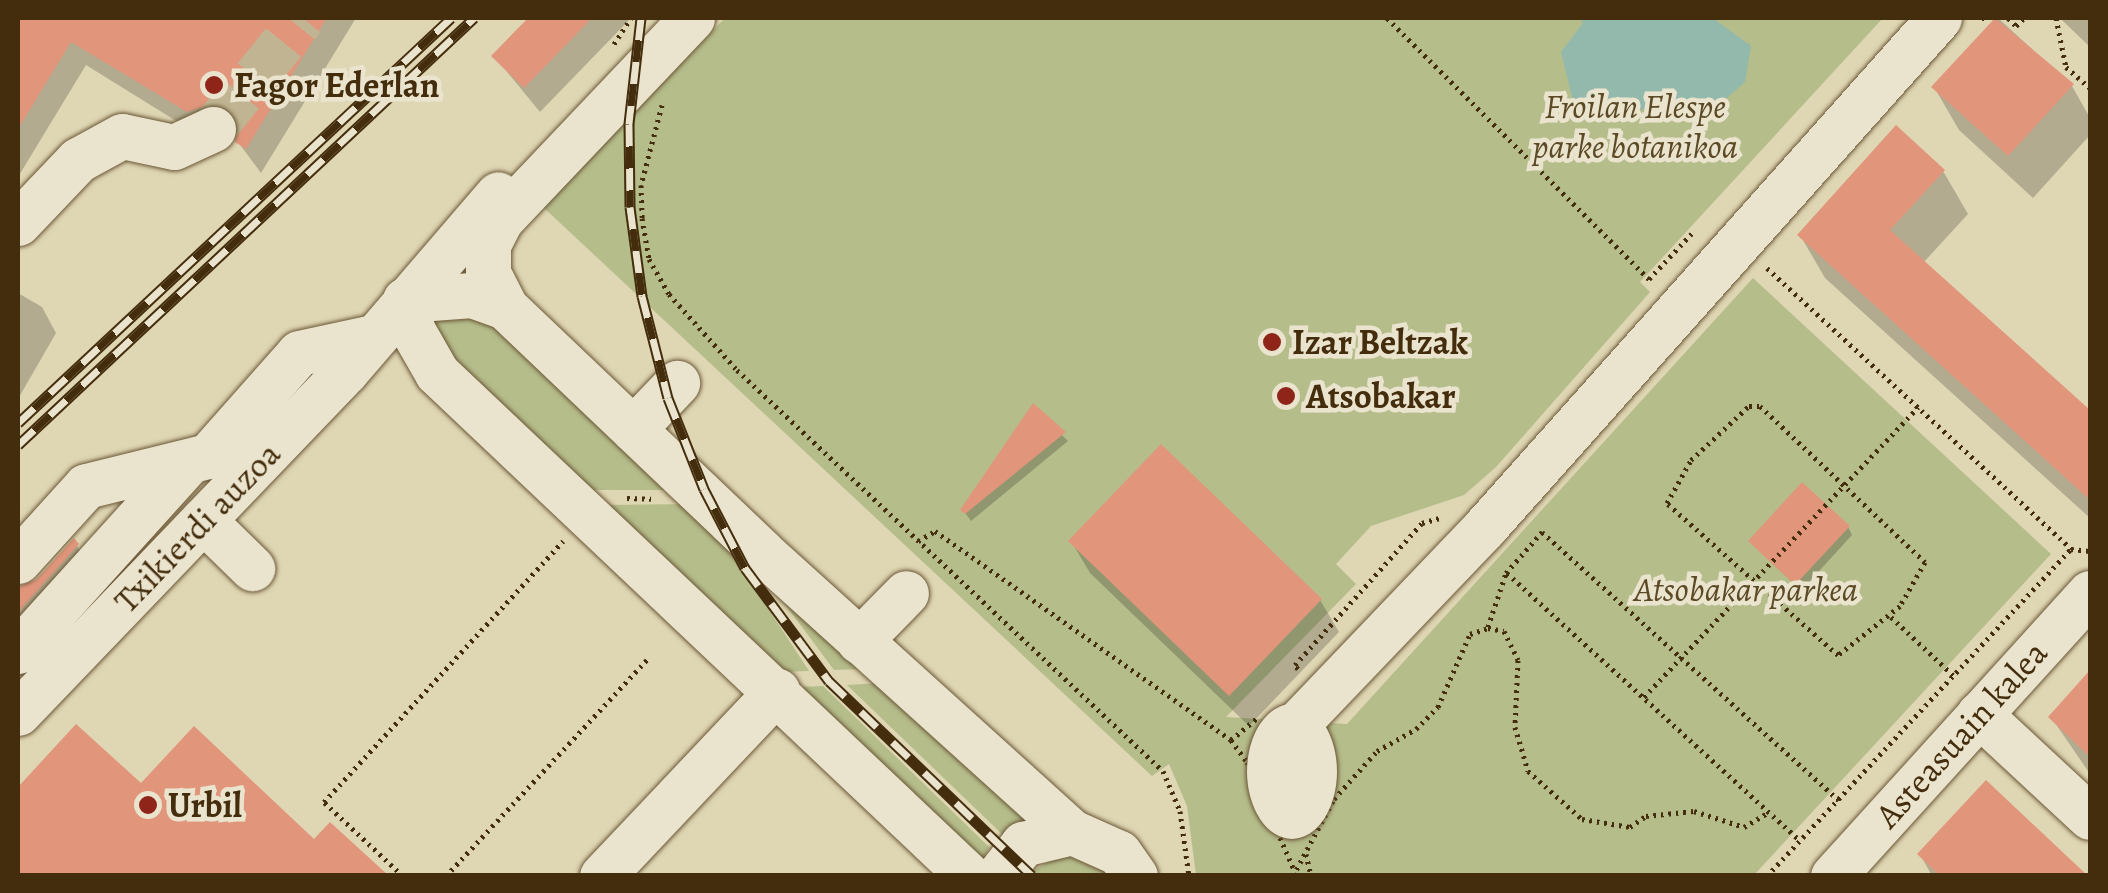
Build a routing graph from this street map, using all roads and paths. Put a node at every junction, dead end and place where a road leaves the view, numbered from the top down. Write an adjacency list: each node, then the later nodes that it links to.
1 (632, 18): 9 (path)
2 (659, 18): 15 (street, Txikierdi auzoa)
3 (692, 18): 16 (street)
4 (1387, 18): 14 (path)
5 (1939, 18): 14 (street)
6 (2008, 18): 7 (path)
7 (2024, 18)
8 (2056, 18): 10 (path)
9 (616, 52)
10 (2090, 88)
11 (661, 96): 27 (path)
12 (214, 129): 13 (street)
13 (18, 223)
14 (1737, 240): 19 (path); 50 (street)
15 (406, 300): 16 (street); 17 (street, Txikierdi auzoa); 24 (street)
16 (505, 307): 20 (street)
17 (373, 337): 21 (street); 25 (street, Txikierdi auzoa)
18 (677, 383): 20 (street)
19 (1918, 407): 23 (path); 28 (path)
20 (634, 429): 22 (street)
21 (154, 472): 30 (street); 34 (street); 38 (street); 41 (street)
22 (693, 486): 24 (path); 40 (street)
23 (1843, 486): 33 (path); 33 (path); 37 (path)
24 (582, 510): 46 (street); 59 (path)
25 (203, 520): 31 (street); 48 (street, Txikierdi auzoa)
26 (1422, 523): 44 (path)
27 (918, 540): 51 (path); 65 (path)
28 (2072, 549): 29 (path); 45 (path)
29 (2090, 551)
30 (18, 561)
31 (252, 568)
32 (1506, 573): 39 (path); 42 (path); 47 (path)
33 (1754, 580): 37 (path); 42 (path)
34 (18, 590)
35 (906, 593): 40 (street)
36 (2090, 593): 49 (street, Asteasuain kalea)
37 (1890, 616): 45 (path)
38 (18, 625)
39 (1488, 628): 53 (path); 57 (path)
40 (859, 641): 55 (street)
41 (18, 651)
42 (1682, 657): 47 (path); 52 (path)
43 (648, 659): 60 (path)
44 (1304, 676)
45 (1954, 676): 52 (path)
46 (778, 691): 61 (street); 62 (street)
47 (1644, 698): 53 (path)
48 (18, 714)
49 (1979, 714): 54 (street); 68 (street, Asteasuain kalea)
50 (1277, 721): 51 (path)
51 (1231, 740): 58 (path)
52 (1839, 800): 56 (path)
53 (1769, 812): 56 (path)
54 (2090, 817)
55 (1072, 832): 63 (street); 64 (street)
56 (1800, 841): 67 (path)
57 (1305, 851): 58 (path); 66 (path)
58 (1295, 874)
59 (402, 876)
60 (446, 876)
61 (602, 876)
62 (969, 876)
63 (998, 876)
64 (1135, 876)
65 (1189, 876)
66 (1311, 876)
67 (1767, 876)
68 (1832, 876)

